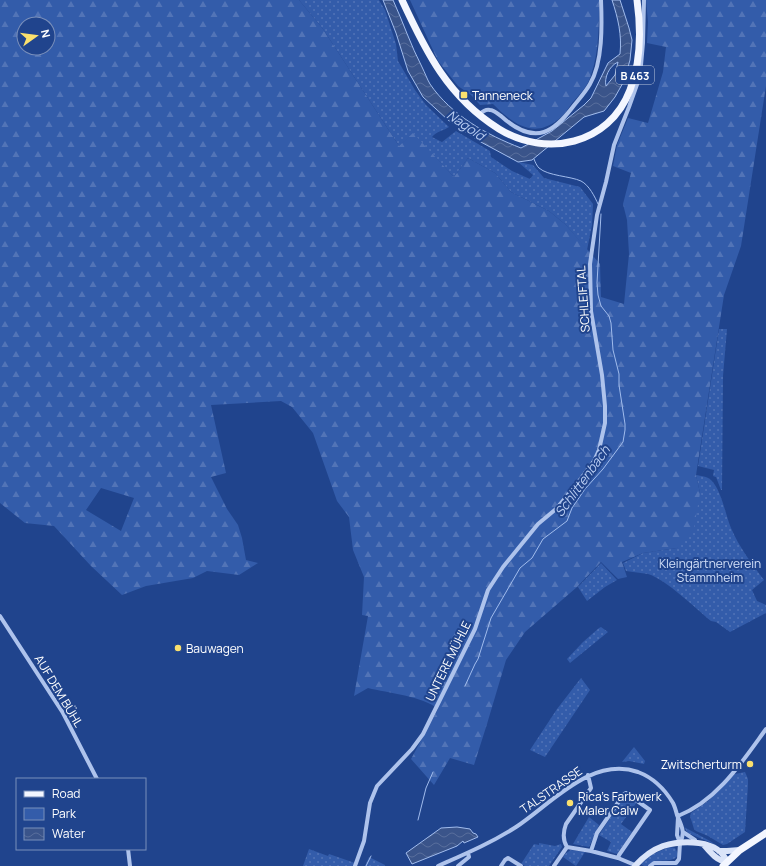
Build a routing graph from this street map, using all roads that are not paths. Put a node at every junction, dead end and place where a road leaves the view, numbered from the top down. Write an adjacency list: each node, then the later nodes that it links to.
1 (402, 0): 5 (main road, B 463)
2 (601, 0): 5 (street)
3 (636, 0): 5 (main road, B 463)
4 (644, 0): 6 (street, SCHLEIFTAL)
5 (480, 114)
6 (518, 549): 26 (street, UNTERE MÜHLE)
7 (0, 616): 10 (street, AUF DEM BÜHL)
8 (766, 729): 11 (street)
9 (588, 775): 11 (street, TALSTRASSE); 17 (street); 22 (street, TALSTRASSE)
10 (96, 778)
11 (678, 816): 12 (street, TALSTRASSE); 14 (street, TALSTRASSE)
12 (683, 832): 14 (street); 15 (street)
13 (766, 833): 20 (main road)
14 (680, 843): 15 (street); 32 (street); 33 (street)
15 (696, 843): 16 (street)
16 (704, 845): 21 (street); 24 (street)
17 (567, 847): 19 (street); 31 (street)
18 (128, 850): 25 (street)
19 (591, 850): 23 (street); 23 (street)
20 (740, 850): 21 (street); 24 (main road)
21 (719, 851): 24 (street)
22 (468, 853): 27 (street, TALSTRASSE); 28 (street, TALSTRASSE)
23 (618, 858): 32 (street)
24 (725, 864)
25 (130, 866)
26 (355, 866)
27 (438, 866)
28 (458, 866)
29 (501, 866): 30 (street)
30 (521, 866)
31 (554, 866)
32 (635, 866)
33 (650, 866)

